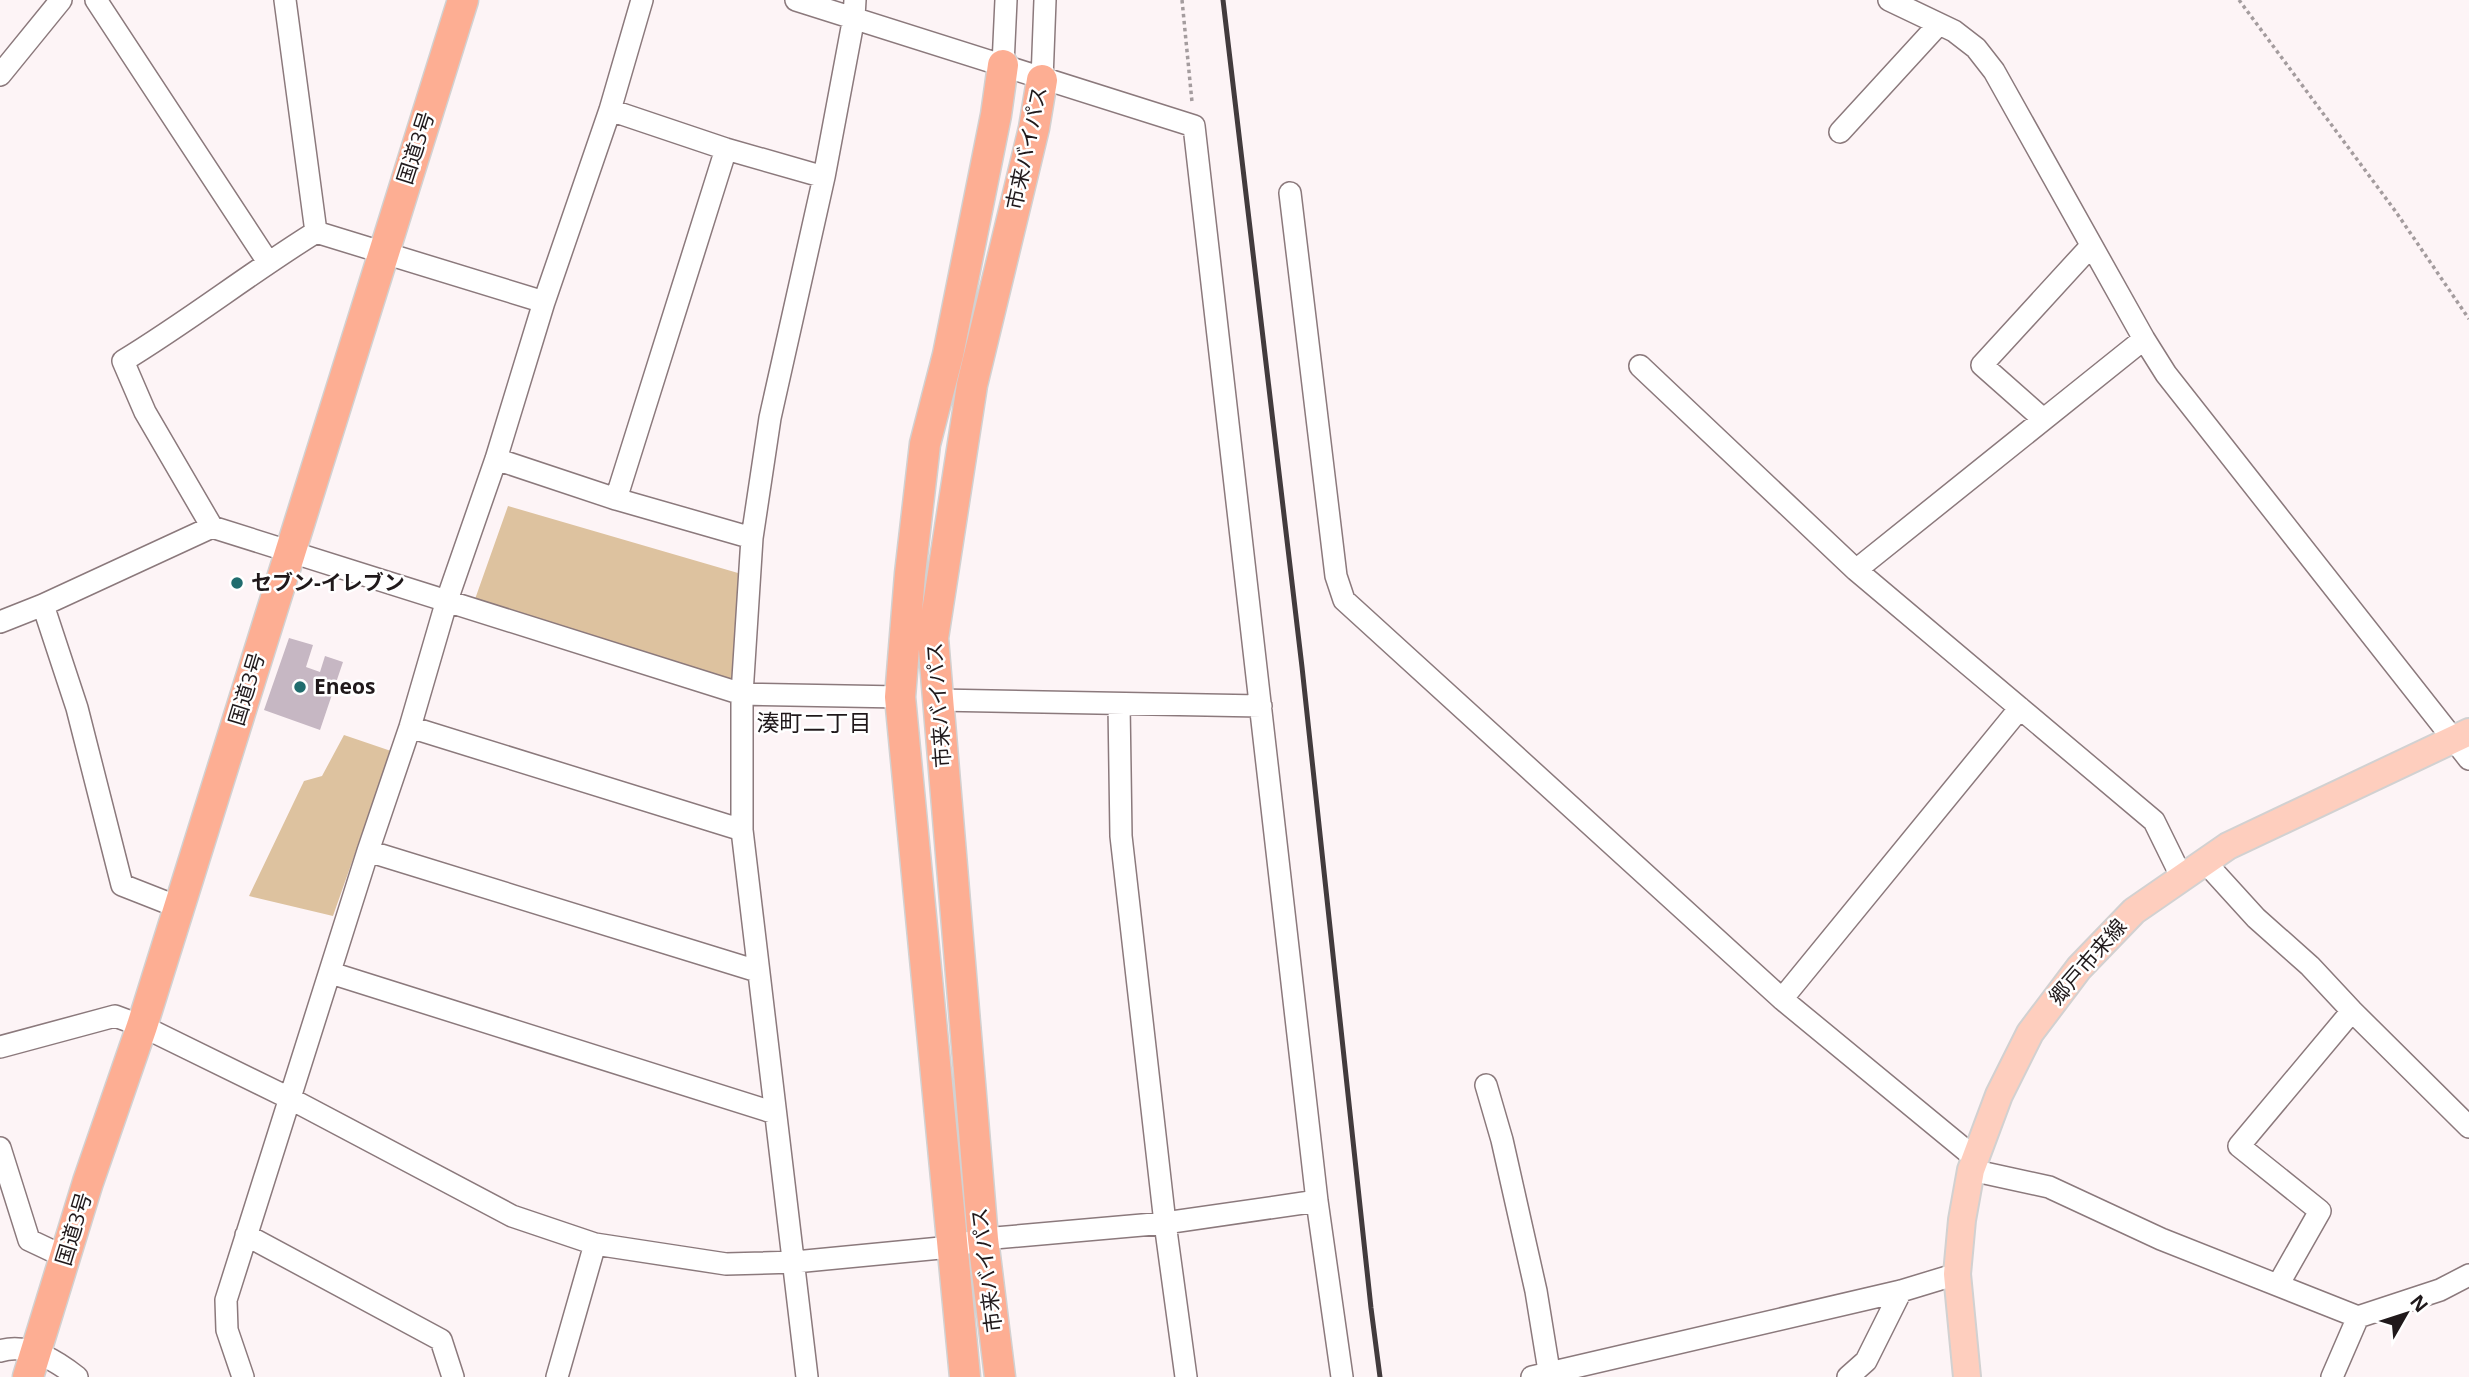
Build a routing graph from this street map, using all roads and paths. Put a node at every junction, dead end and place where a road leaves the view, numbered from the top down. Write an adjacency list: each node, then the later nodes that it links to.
1 (61, 0): 15 (street)
2 (96, 0): 26 (street)
3 (285, 0): 23 (street)
4 (463, 0): 25 (highway, 国道3号)
5 (642, 0): 17 (street)
6 (796, 0): 12 (street)
7 (1006, 0): 14 (street, 市来バイパス)
8 (1045, 0): 16 (street, 市来バイパス)
9 (1182, 0): 18 (path)
10 (1889, 0): 13 (street)
11 (2239, 0): 28 (path)
12 (854, 9): 14 (street); 21 (street)
13 (1939, 24): 19 (street); 24 (street)
14 (1003, 65): 16 (street); 42 (highway, 市来バイパス)
15 (0, 75)
16 (1042, 80): 18 (street); 43 (highway, 市来バイパス)
17 (610, 110): 20 (street); 27 (street)
18 (1194, 126): 45 (street)
19 (1840, 132)
20 (726, 149): 21 (street); 33 (street)
21 (824, 177): 35 (street)
22 (1290, 193): 56 (street)
23 (316, 232): 25 (street); 26 (street)
24 (2091, 246): 29 (street); 31 (street)
25 (383, 253): 27 (street); 36 (highway, 国道3号)
26 (268, 262): 34 (street)
27 (544, 302): 32 (street)
28 (2469, 319)
29 (2144, 339): 31 (street); 48 (street)
30 (1640, 366): 37 (street)
31 (2043, 419): 37 (street)
32 (496, 459): 33 (street); 38 (street)
33 (616, 499): 35 (street)
34 (212, 527): 36 (street); 39 (street)
35 (752, 538): 41 (street)
36 (290, 550): 38 (street); 53 (highway, 国道3号)
37 (1856, 569): 46 (street)
38 (447, 600): 41 (street); 47 (street)
39 (43, 605): 40 (street); 53 (street)
40 (1, 619)
41 (742, 694): 42 (street); 49 (street)
42 (900, 697): 71 (highway, 市来バイパス)
43 (937, 700): 44 (street); 69 (highway, 市来バイパス)
44 (1119, 704): 45 (street); 67 (street)
45 (1261, 706): 66 (street)
46 (2020, 708): 52 (street); 56 (street)
47 (410, 727): 49 (street); 50 (street)
48 (2464, 744): 51 (main road, 郷戸市来線)
49 (742, 830): 54 (street)
50 (368, 851): 54 (street); 55 (street)
51 (2204, 862): 52 (main road, 郷戸市来線); 57 (street)
52 (2182, 878): 65 (main road, 郷戸市来線)
53 (178, 907): 58 (highway, 国道3号)
54 (757, 971): 62 (street)
55 (331, 973): 61 (street); 62 (street)
56 (1783, 999): 65 (street)
57 (2352, 1011): 63 (street); 76 (street)
58 (142, 1026): 59 (street); 61 (street); 72 (highway, 国道3号)
59 (0, 1047)
60 (1486, 1085): 81 (street)
61 (289, 1098): 68 (street); 70 (street)
62 (775, 1113): 73 (street)
63 (2469, 1127)
64 (0, 1148): 72 (street)
65 (1973, 1164): 74 (main road, 郷戸市来線); 76 (street)
66 (1317, 1201): 67 (street); 90 (street)
67 (1165, 1223): 69 (street); 89 (street)
68 (246, 1235): 83 (street); 84 (street)
69 (983, 1239): 71 (street); 88 (highway, 市来バイパス)
70 (595, 1244): 73 (street); 85 (street)
71 (951, 1247): 73 (street); 87 (highway, 市来バイパス)
72 (65, 1257): 80 (highway, 国道3号)
73 (794, 1262): 86 (street)
74 (1957, 1274): 77 (street); 92 (main road, 郷戸市来線)
75 (2469, 1275): 78 (street)
76 (2278, 1285): 78 (street)
77 (1901, 1291): 81 (street); 91 (street)
78 (2358, 1317): 93 (street)
79 (0, 1351): 80 (street)
80 (32, 1364): 82 (street)
81 (1544, 1376)
82 (77, 1377)
83 (243, 1377)
84 (453, 1377)
85 (557, 1377)
86 (807, 1377)
87 (965, 1377)
88 (1000, 1377)
89 (1186, 1377)
90 (1342, 1377)
91 (1848, 1377)
92 (1967, 1377)
93 (2332, 1377)

